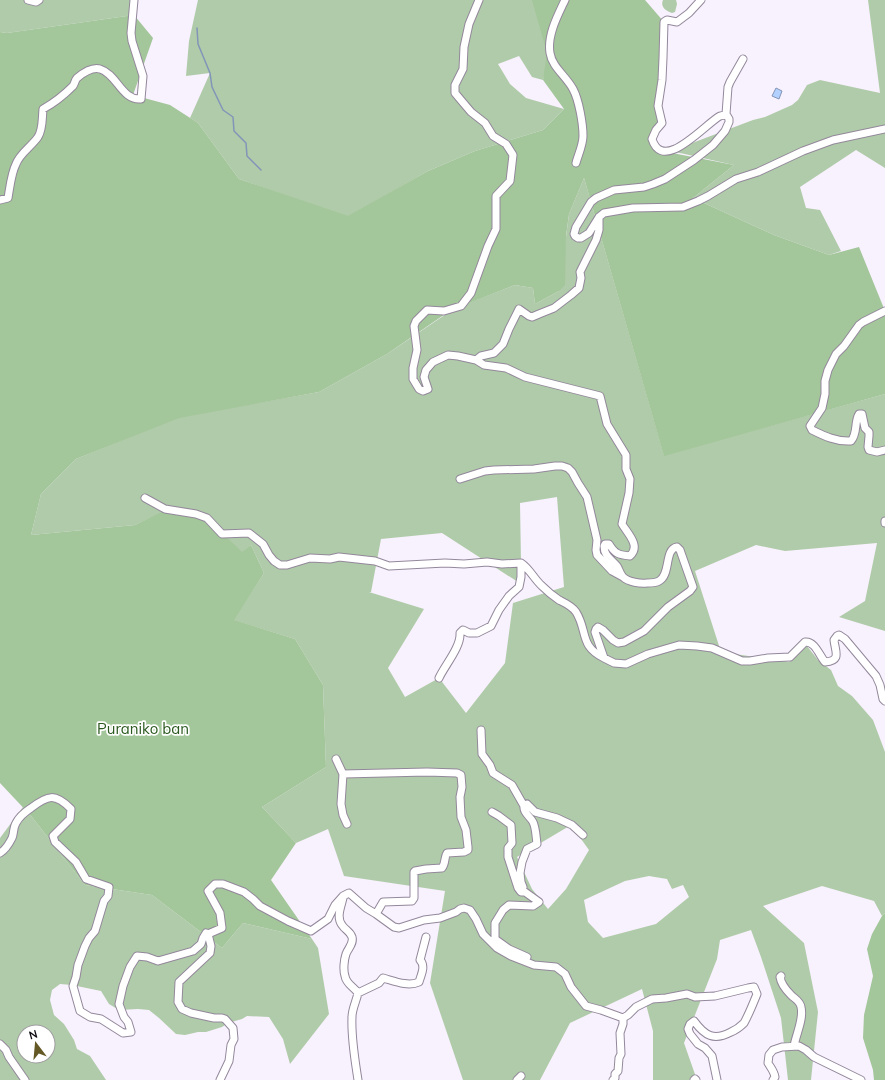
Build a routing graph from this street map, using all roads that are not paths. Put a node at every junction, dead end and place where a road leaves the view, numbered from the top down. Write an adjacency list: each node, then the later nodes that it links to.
1 (28, 0): 2 (street)
2 (39, 0)
3 (134, 0): 11 (street)
4 (479, 0): 14 (street)
5 (565, 0): 10 (street)
6 (701, 0): 8 (street)
7 (743, 59): 8 (street)
8 (726, 114): 12 (street)
9 (885, 129): 12 (street)
10 (576, 163)
11 (0, 200)
12 (598, 217): 14 (street)
13 (885, 311): 15 (street)
14 (476, 360): 19 (street)
15 (885, 450)
16 (460, 480): 19 (street)
17 (145, 498): 18 (street)
18 (521, 563): 20 (street); 21 (street)
19 (623, 577): 20 (street)
20 (604, 658): 22 (street)
21 (439, 678)
22 (885, 701)
23 (481, 730): 26 (street)
24 (336, 759): 25 (street)
25 (343, 774): 28 (street); 33 (street)
26 (524, 806): 29 (street); 31 (street)
27 (492, 812): 31 (street)
28 (347, 824)
29 (583, 835)
30 (0, 853): 34 (street)
31 (525, 892): 36 (street)
32 (343, 896): 33 (street); 34 (street); 38 (street)
33 (376, 914): 36 (street)
34 (208, 934): 43 (street)
35 (426, 937): 38 (street)
36 (532, 964): 39 (street)
37 (781, 976): 41 (street)
38 (358, 993): 44 (street)
39 (623, 1018): 45 (street); 46 (street)
40 (0, 1044): 42 (street)
41 (794, 1046): 47 (street); 48 (street)
42 (25, 1080)
43 (220, 1080)
44 (358, 1080)
45 (613, 1080)
46 (716, 1080)
47 (773, 1080)
48 (861, 1080)

